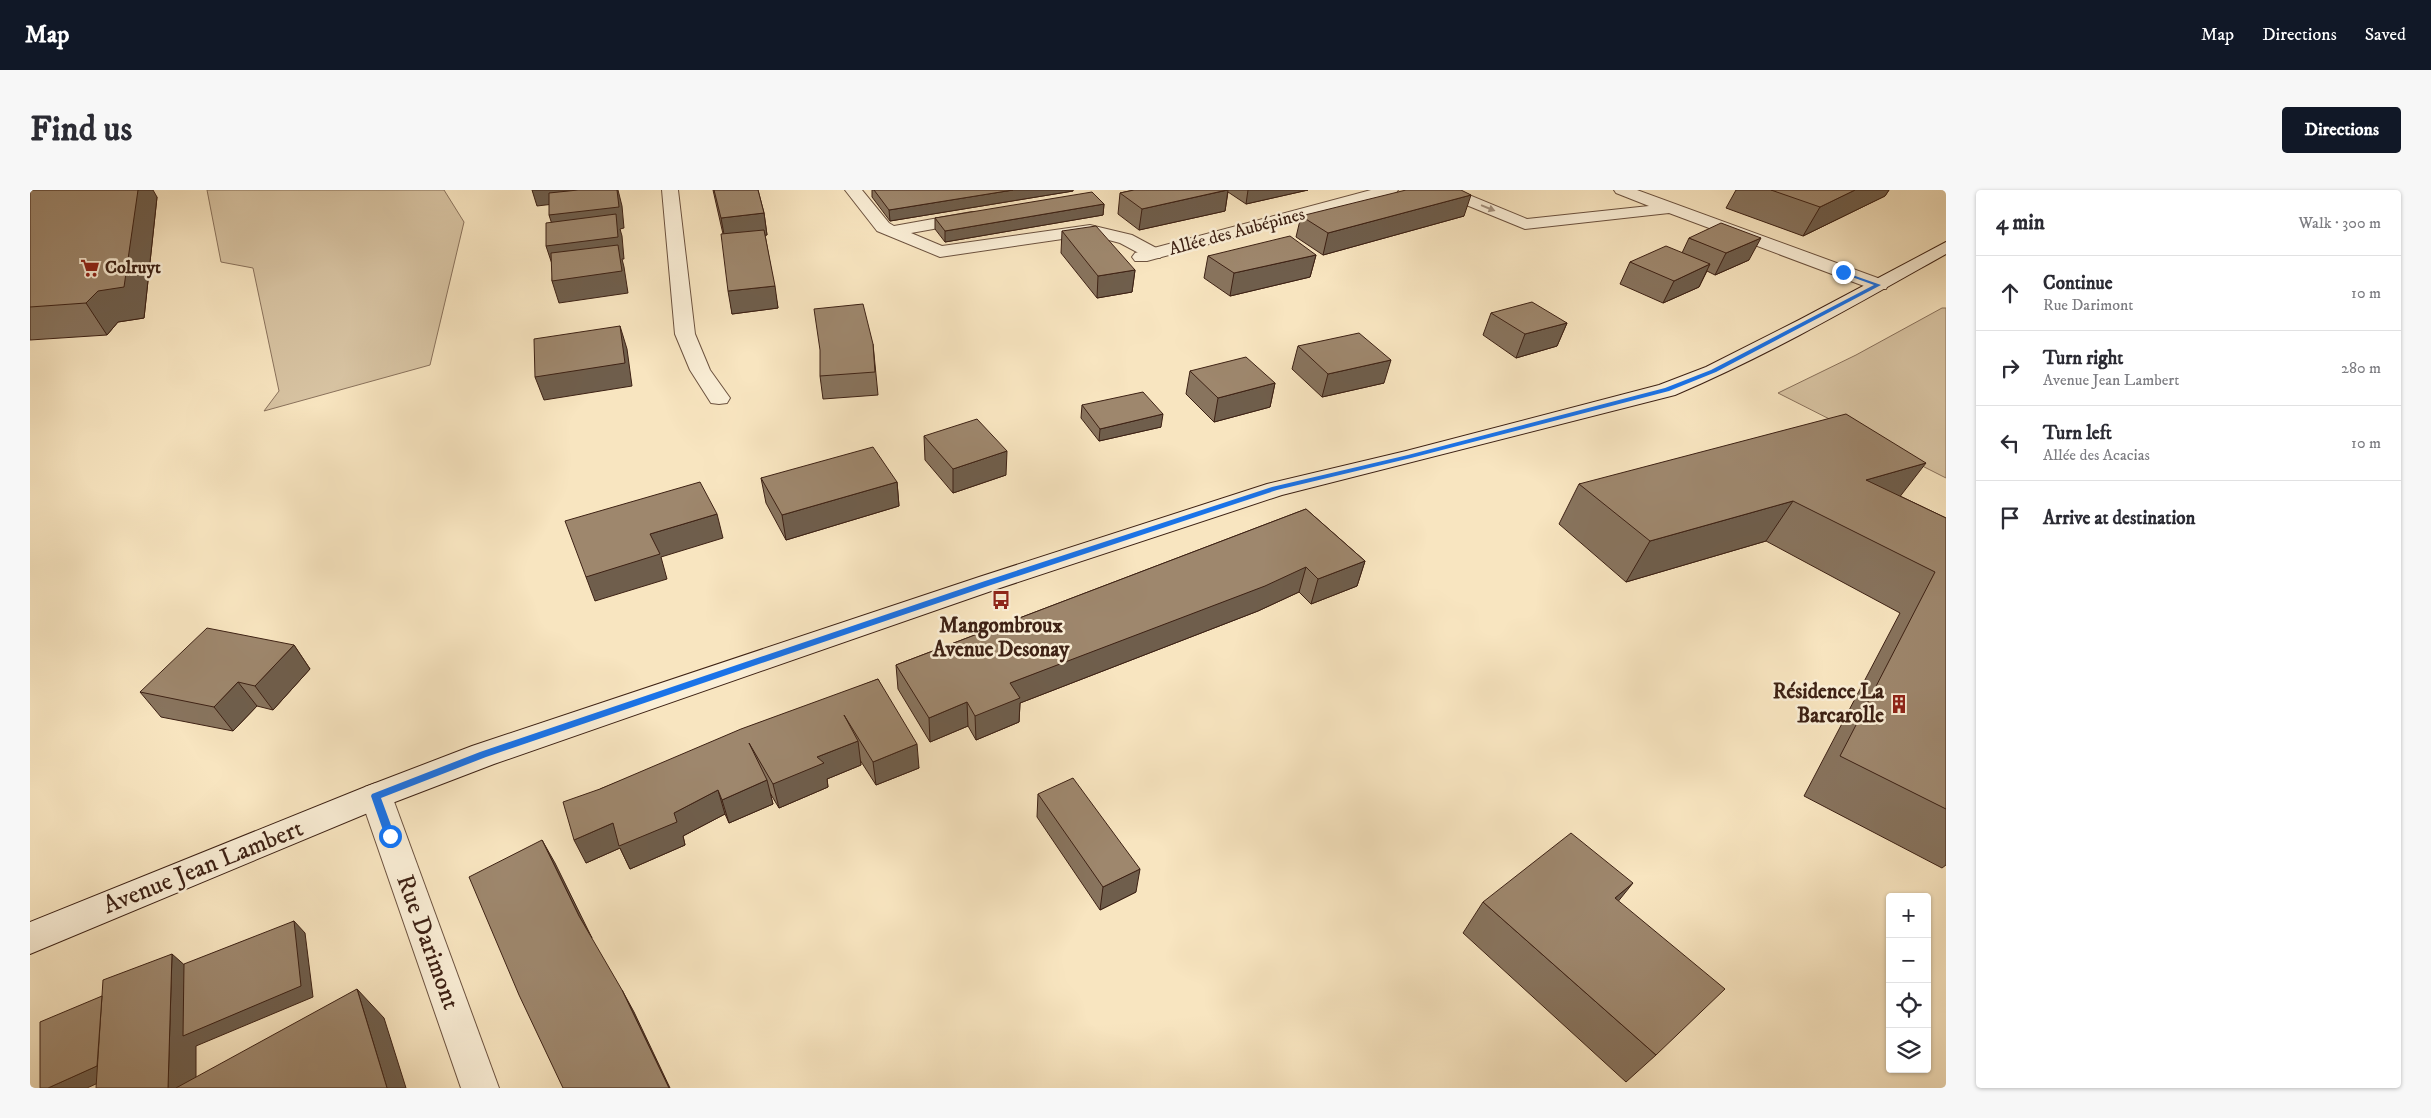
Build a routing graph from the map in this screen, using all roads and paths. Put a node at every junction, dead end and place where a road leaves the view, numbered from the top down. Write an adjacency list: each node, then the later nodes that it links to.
1 (670, 190): 11 (main road)
2 (1390, 190): 8 (main road, Allée des Aubépines)
3 (1443, 190): 6 (main road, one-way to 6)
4 (1622, 190): 6 (main road)
5 (860, 193): 8 (main road)
6 (1670, 209): 10 (main road)
7 (990, 214): 8 (main road)
8 (893, 231)
9 (1946, 247): 10 (main road, Avenue Jean Lambert)
10 (1879, 285): 12 (main road, Avenue Jean Lambert)
11 (719, 398)
12 (376, 796): 13 (main road, Avenue Jean Lambert); 14 (main road, Avenue Jean Lambert); 15 (main road, Rue Darimont)
13 (30, 918)
14 (30, 938)
15 (480, 1088)

